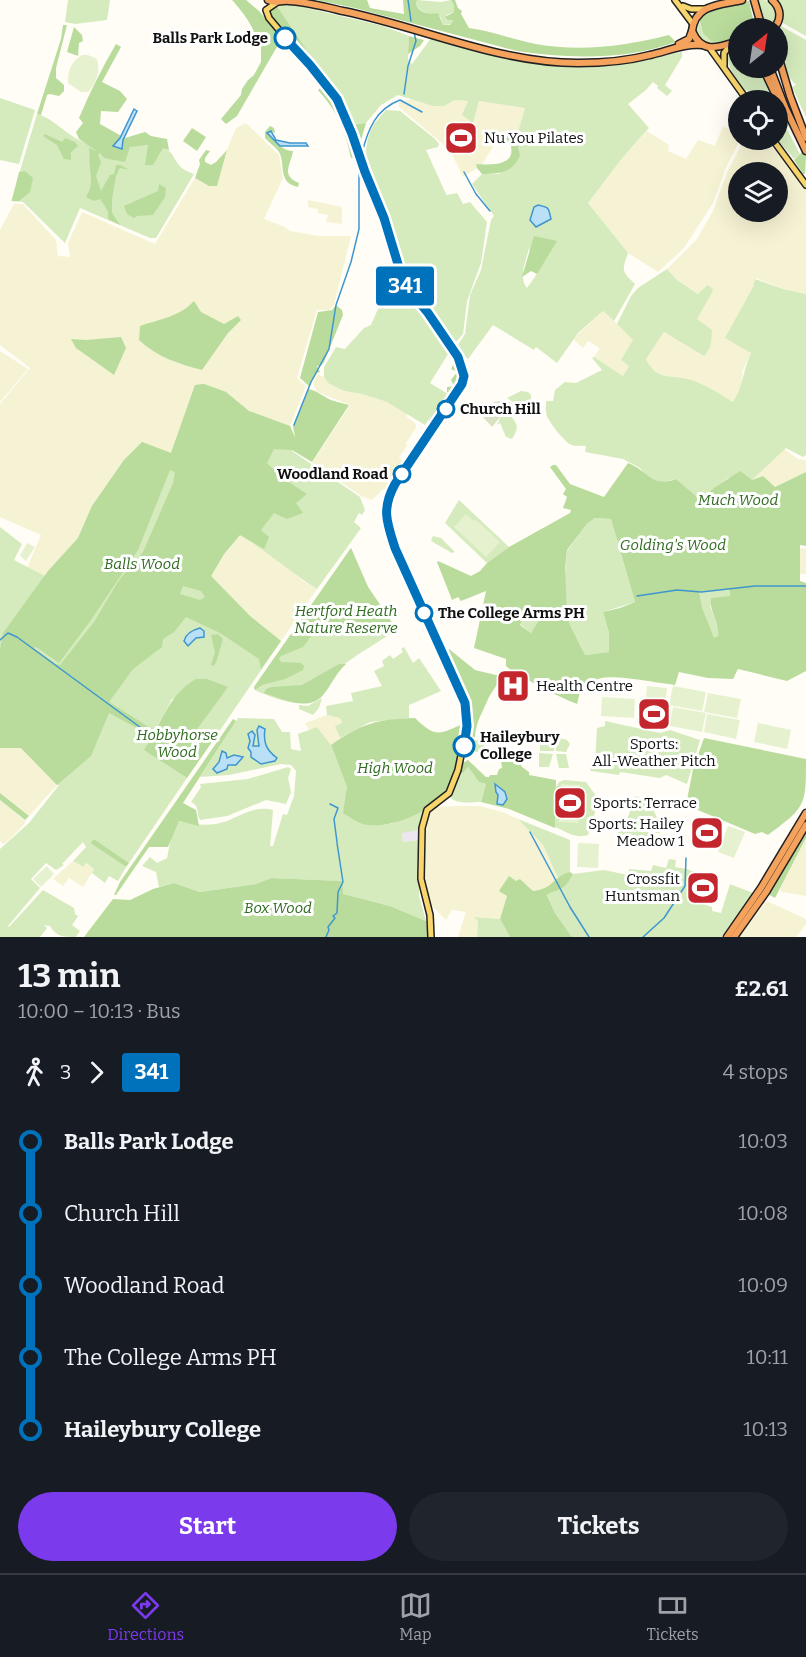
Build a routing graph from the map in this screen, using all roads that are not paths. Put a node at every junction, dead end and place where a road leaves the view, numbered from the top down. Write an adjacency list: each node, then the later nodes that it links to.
1 (267, 0): 7 (highway); 10 (main road)
2 (305, 0): 14 (highway)
3 (675, 0): 9 (main road)
4 (742, 0): 8 (highway)
5 (752, 0): 12 (highway)
6 (772, 0): 13 (highway)
7 (280, 1): 10 (main road); 16 (highway)
8 (727, 2): 11 (highway)
9 (681, 6): 11 (main road); 14 (main road)
10 (267, 9): 34 (main road)
11 (705, 9): 14 (highway)
12 (757, 18)
13 (778, 18)
14 (693, 27): 16 (highway)
15 (728, 44): 16 (highway)
16 (706, 46): 18 (main road)
17 (728, 49): 18 (main road)
18 (726, 70): 22 (main road)
19 (769, 78): 23 (highway)
20 (777, 78): 23 (highway)
21 (785, 78): 23 (highway)
22 (740, 90)
23 (804, 139): 25 (highway)
24 (780, 150): 26 (main road)
25 (806, 151)
26 (806, 185)
27 (806, 806): 31 (highway)
28 (806, 813): 31 (highway)
29 (806, 825): 32 (highway)
30 (806, 832): 32 (highway)
31 (780, 858): 33 (highway)
32 (782, 867): 33 (highway)
33 (762, 892): 35 (highway); 36 (highway)
34 (431, 937)
35 (727, 937)
36 (734, 937)

